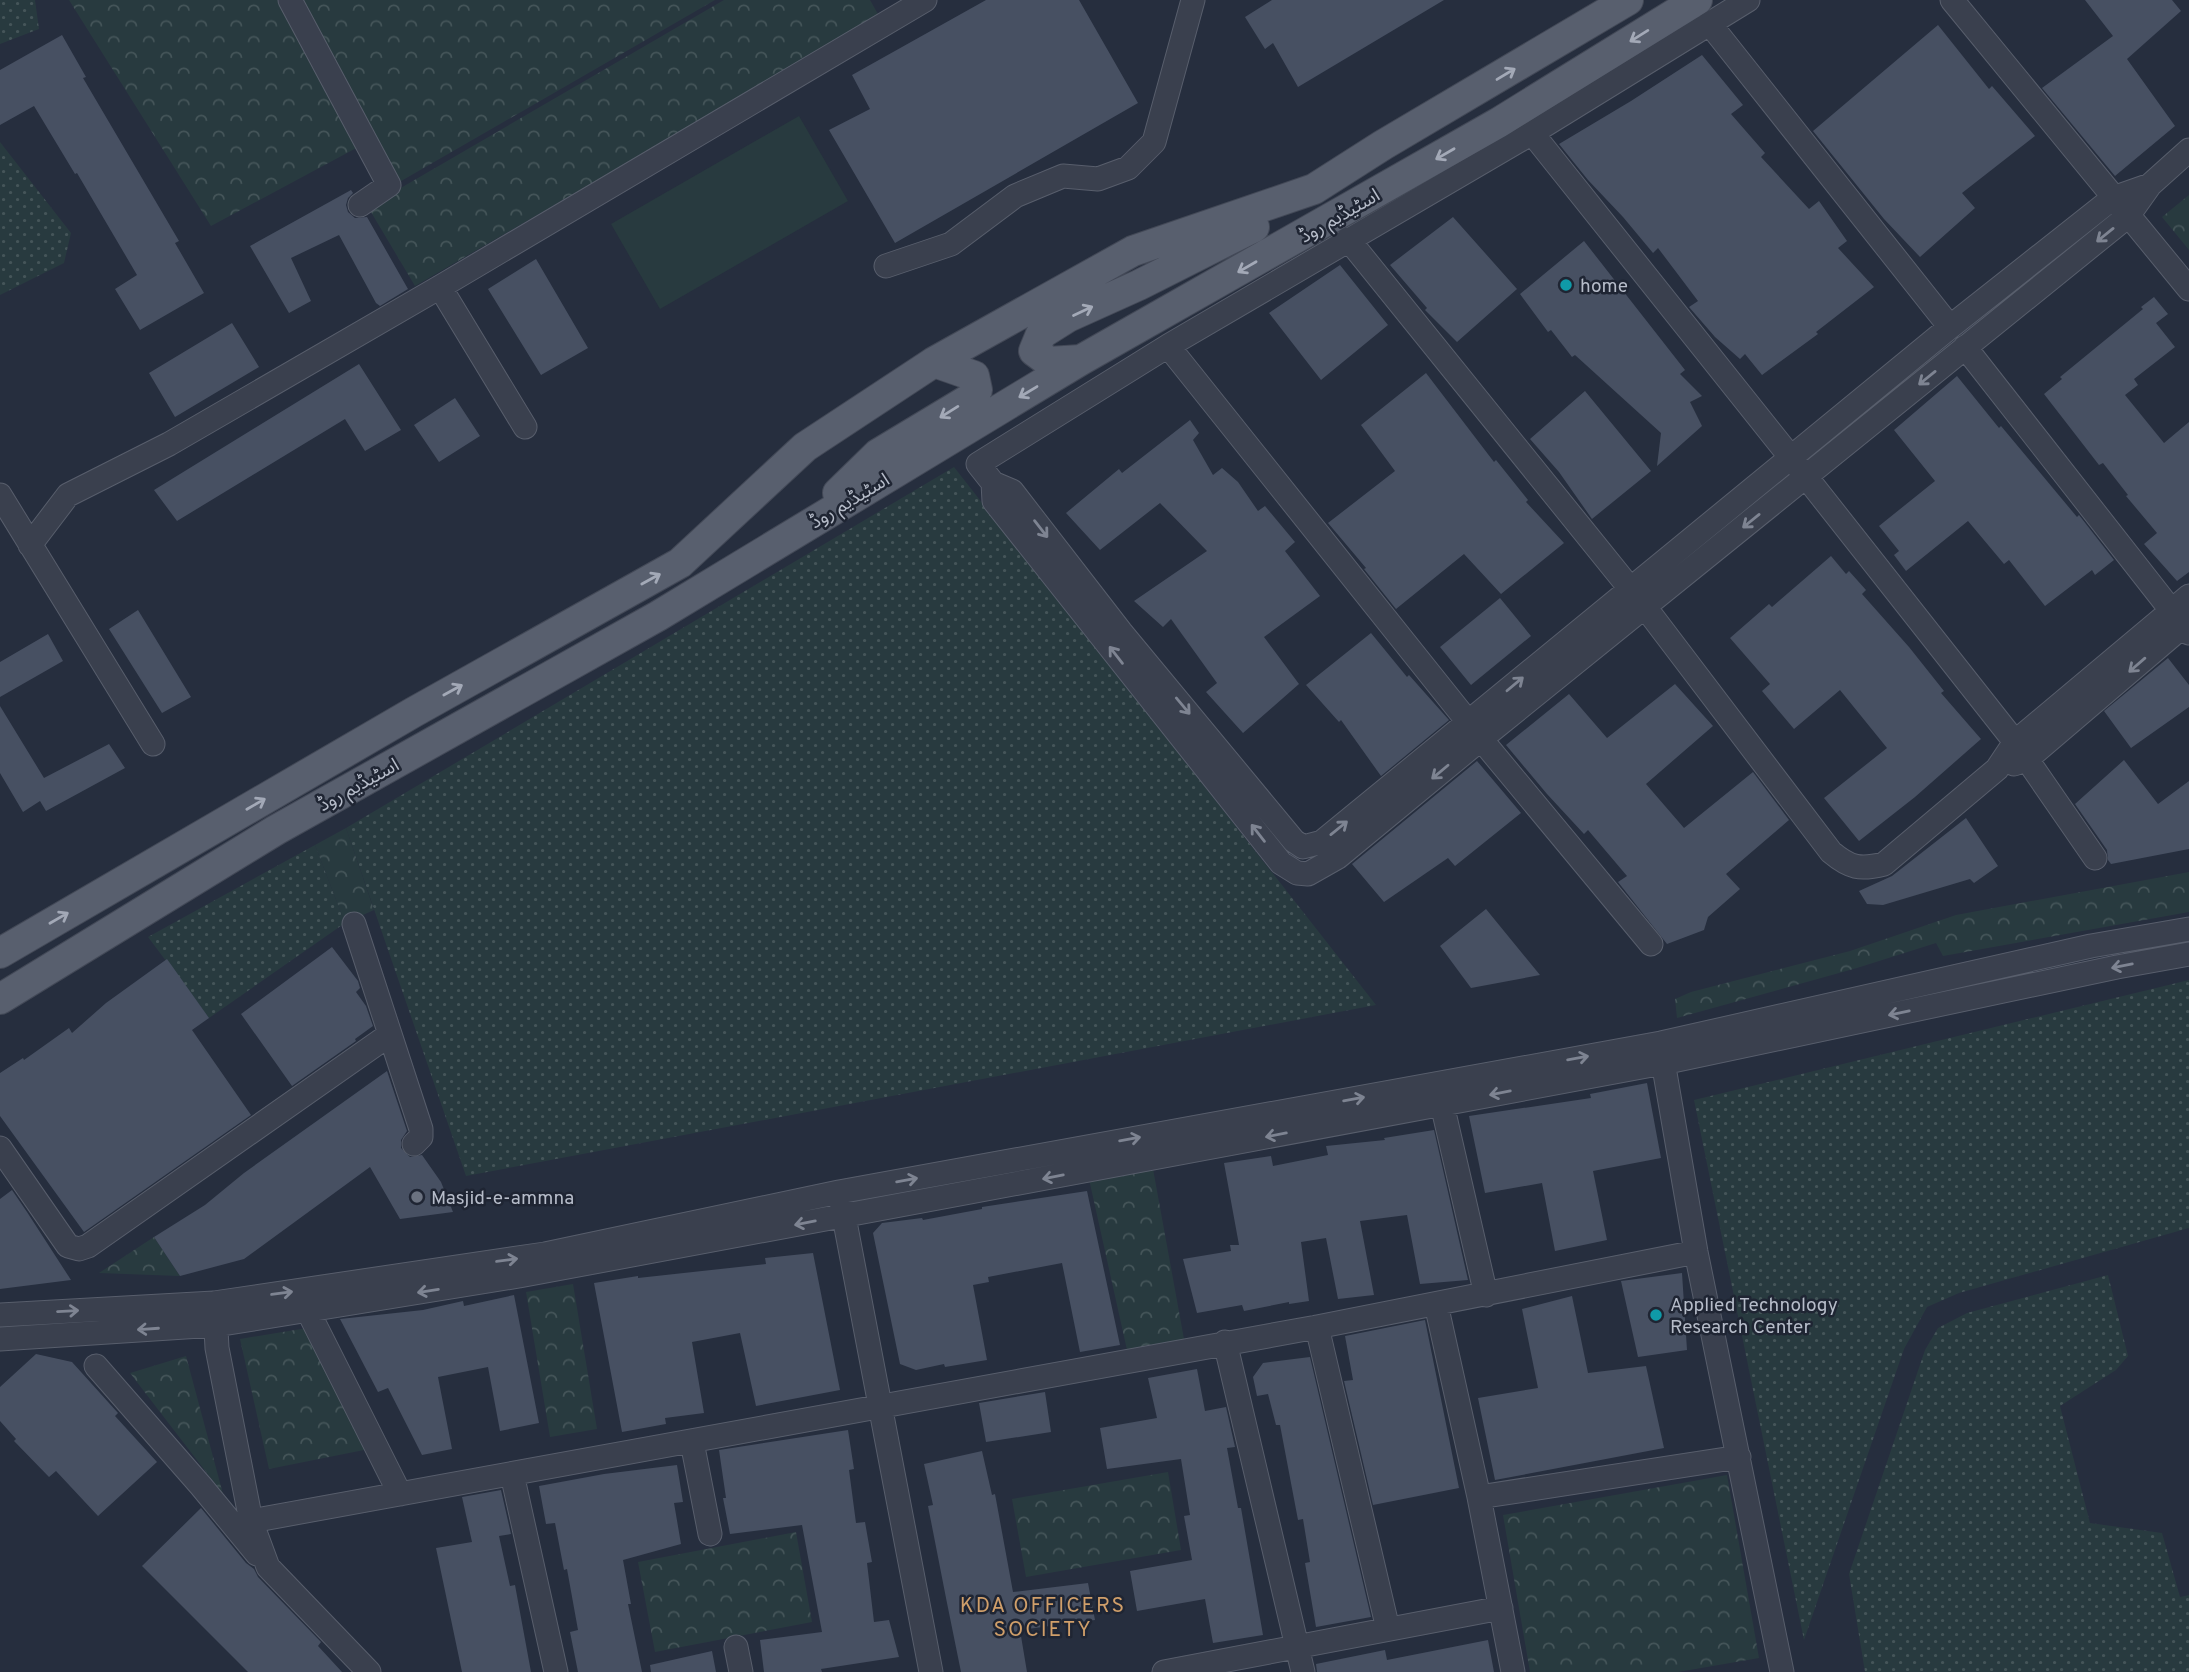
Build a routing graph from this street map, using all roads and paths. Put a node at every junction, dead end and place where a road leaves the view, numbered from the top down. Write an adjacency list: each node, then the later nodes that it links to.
1 (290, 0): 14 (street)
2 (925, 0): 7 (street)
3 (1192, 0): 17 (street)
4 (1628, 0): 12 (main road, اسٹیڈیم روڈ, one-way to 4)
5 (1748, 0): 8 (street)
6 (1952, 0): 13 (street)
7 (894, 8): 18 (street)
8 (1703, 11): 9 (street); 20 (street); 23 (main road, اسٹیڈیم روڈ, one-way to 23)
9 (1532, 133): 16 (street); 28 (street)
10 (2189, 150): 11 (street)
11 (2150, 185): 13 (street); 15 (street)
12 (1314, 189): 23 (main road, one-way to 12); 24 (main road, اسٹیڈیم روڈ)
13 (2113, 198): 15 (street); 20 (street)
14 (360, 205)
15 (2129, 216): 19 (street); 22 (street, one-way to 22)
16 (1348, 239): 21 (street); 32 (street)
17 (886, 266)
18 (440, 287): 25 (street); 31 (street)
19 (2189, 289)
20 (1950, 327): 28 (street)
21 (1168, 346): 27 (street); 35 (street)
22 (1965, 347): 28 (street, one-way to 28); 34 (street)
23 (1081, 360): 26 (main road, اسٹیڈیم روڈ, one-way to 26)
24 (934, 362): 30 (main road, one-way to 30); 42 (main road, اسٹیڈیم روڈ, one-way to 24)
25 (525, 427)
26 (955, 436): 27 (street); 30 (main road, اسٹیڈیم روڈ)
27 (978, 464): 35 (street)
28 (1799, 467): 32 (street); 33 (street, one-way to 33); 37 (street)
29 (0, 495): 31 (street)
30 (801, 528): 44 (main road, اسٹیڈیم روڈ)
31 (30, 544): 36 (street)
32 (1630, 588): 33 (street); 35 (street, one-way to 32)
33 (1645, 607): 35 (street); 37 (street)
34 (2184, 617): 37 (street)
35 (1475, 731): 41 (street)
36 (153, 744)
37 (2020, 751): 38 (street)
38 (2095, 858)
39 (354, 924): 45 (street)
40 (2189, 929): 46 (street)
41 (1651, 944)
42 (0, 953)
43 (2189, 954): 46 (street, one-way to 46)
44 (0, 999)
45 (389, 1035): 48 (street); 49 (street)
46 (1662, 1053): 47 (street, one-way to 47); 50 (street, one-way to 46); 52 (street)
47 (1442, 1104): 51 (street, one-way to 51); 54 (street)
48 (414, 1144)
49 (0, 1148)
50 (839, 1192): 51 (street); 53 (street)
51 (843, 1216): 53 (street, one-way to 53); 63 (street)
52 (1696, 1252): 54 (street); 65 (street)
53 (547, 1262): 56 (street, one-way to 56); 57 (street, one-way to 53)
54 (1486, 1295): 55 (street)
55 (1436, 1304): 59 (street); 68 (street)
56 (308, 1311): 57 (street); 67 (street)
57 (215, 1314): 58 (street, one-way to 57); 60 (street, one-way to 60); 69 (street)
58 (0, 1315)
59 (1317, 1327): 61 (street); 73 (street)
60 (0, 1339)
61 (1225, 1342): 63 (street); 75 (street)
62 (96, 1366): 71 (street)
63 (881, 1407): 64 (street); 80 (street)
64 (692, 1442): 66 (street); 70 (street)
65 (1739, 1457): 68 (street); 76 (street)
66 (512, 1474): 67 (street); 78 (street)
67 (400, 1494): 69 (street)
68 (1479, 1497): 72 (street)
69 (251, 1521): 71 (street)
70 (710, 1534)
71 (268, 1567): 77 (street)
72 (1501, 1608): 73 (street); 83 (street)
73 (1388, 1629): 75 (street)
74 (736, 1647): 79 (street)
75 (1298, 1647): 81 (street); 82 (street)
76 (1778, 1671)
77 (369, 1672)
78 (555, 1672)
79 (740, 1672)
80 (931, 1672)
81 (1164, 1672)
82 (1303, 1672)
83 (1513, 1672)

